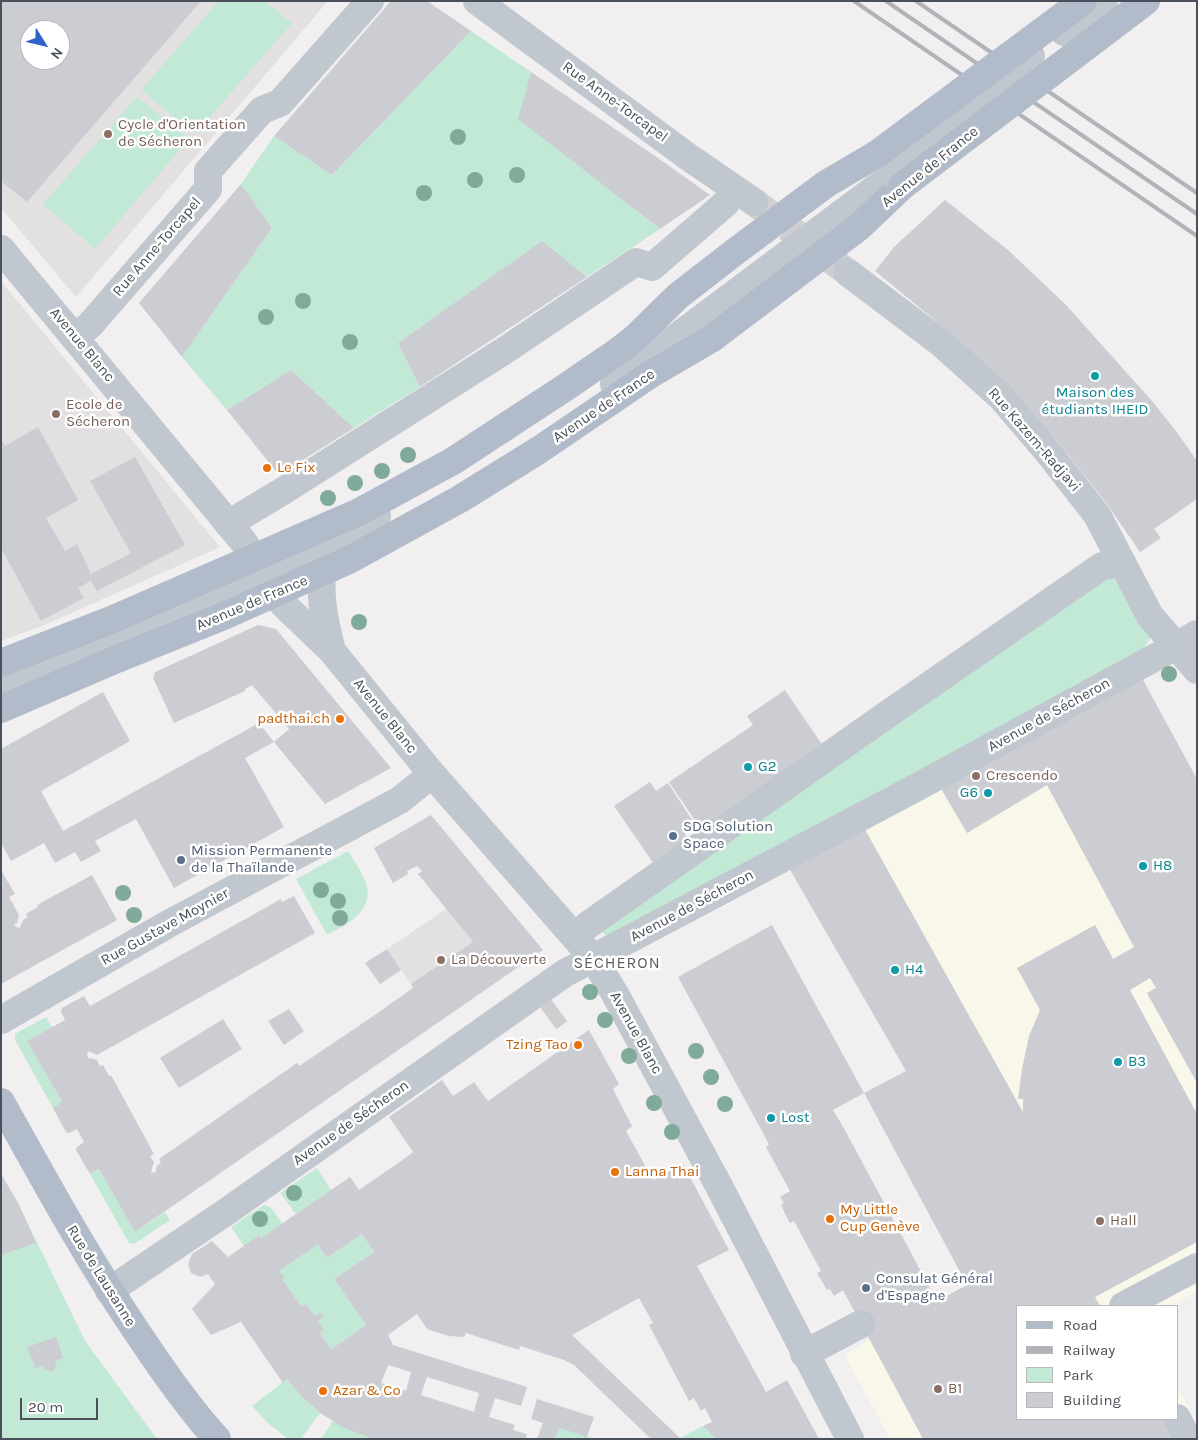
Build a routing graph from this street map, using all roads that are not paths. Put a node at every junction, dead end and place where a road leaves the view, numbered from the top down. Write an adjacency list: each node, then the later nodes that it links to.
1 (370, 1): 12 (street, Rue Anne-Torcapel)
2 (477, 1): 8 (street, Rue Anne-Torcapel)
3 (1083, 1): 7 (main road, Avenue de France, bridge)
4 (1104, 1): 7 (street, bridge)
5 (1125, 1): 7 (street, bridge)
6 (1146, 1): 7 (main road, Avenue de France, bridge)
7 (890, 170): 15 (main road, Avenue de France); 16 (main road, Avenue de France)
8 (754, 202)
9 (726, 203): 13 (street)
10 (1, 249): 12 (street, Avenue Blanc)
11 (847, 272): 14 (street, Rue Kazem-Radjavi)
12 (75, 337): 13 (street, Avenue Blanc)
13 (228, 524): 16 (street, Avenue Blanc)
14 (1122, 562): 17 (street, Rue Kazem-Radjavi); 25 (street)
15 (322, 565): 16 (main road, Avenue de France); 18 (street, Avenue Blanc)
16 (266, 576): 18 (street, Avenue Blanc); 19 (main road, Avenue de France); 21 (street); 22 (street); 23 (main road, Avenue de France)
17 (1187, 640): 20 (street, Rue Kazem-Radjavi); 26 (street, Avenue de Sécheron)
18 (332, 651): 24 (street, Avenue Blanc)
19 (1, 663)
20 (1197, 670)
21 (1, 682)
22 (1, 695)
23 (1, 709)
24 (432, 774): 26 (street, Avenue Blanc); 27 (street, Rue Gustave Moynier)
25 (588, 925)
26 (593, 958): 30 (street, Avenue de Sécheron); 33 (street, Avenue Blanc)
27 (1, 1020)
28 (1, 1102): 30 (main road, Rue de Lausanne)
29 (1197, 1267): 31 (street)
30 (109, 1291): 35 (main road, Rue de Lausanne)
31 (1125, 1305)
32 (861, 1324): 33 (street)
33 (804, 1354): 36 (street, Avenue Blanc)
34 (1178, 1420): 37 (street)
35 (217, 1439)
36 (850, 1439)
37 (1188, 1439)

